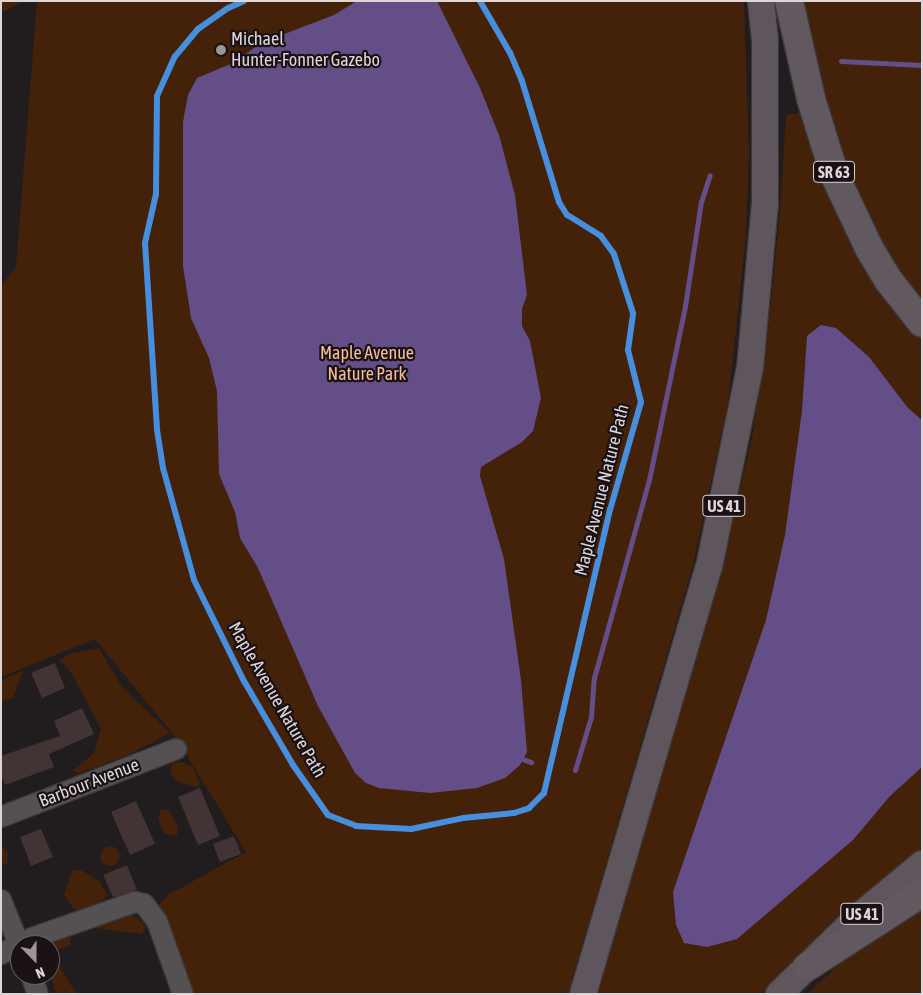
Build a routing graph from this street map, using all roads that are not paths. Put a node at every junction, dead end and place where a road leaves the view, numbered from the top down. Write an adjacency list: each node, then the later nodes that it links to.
1 (761, 1): 13 (main road, US 41)
2 (789, 1): 3 (highway, SR 63)
3 (922, 324)
4 (176, 749): 5 (street, Barbour Avenue)
5 (1, 817)
6 (922, 864): 11 (main road, US 41)
7 (922, 893): 11 (highway)
8 (1, 900): 9 (street)
9 (15, 935)
10 (47, 935): 12 (street)
11 (806, 968): 14 (main road, US 41)
12 (183, 994)
13 (583, 994)
14 (779, 994)

